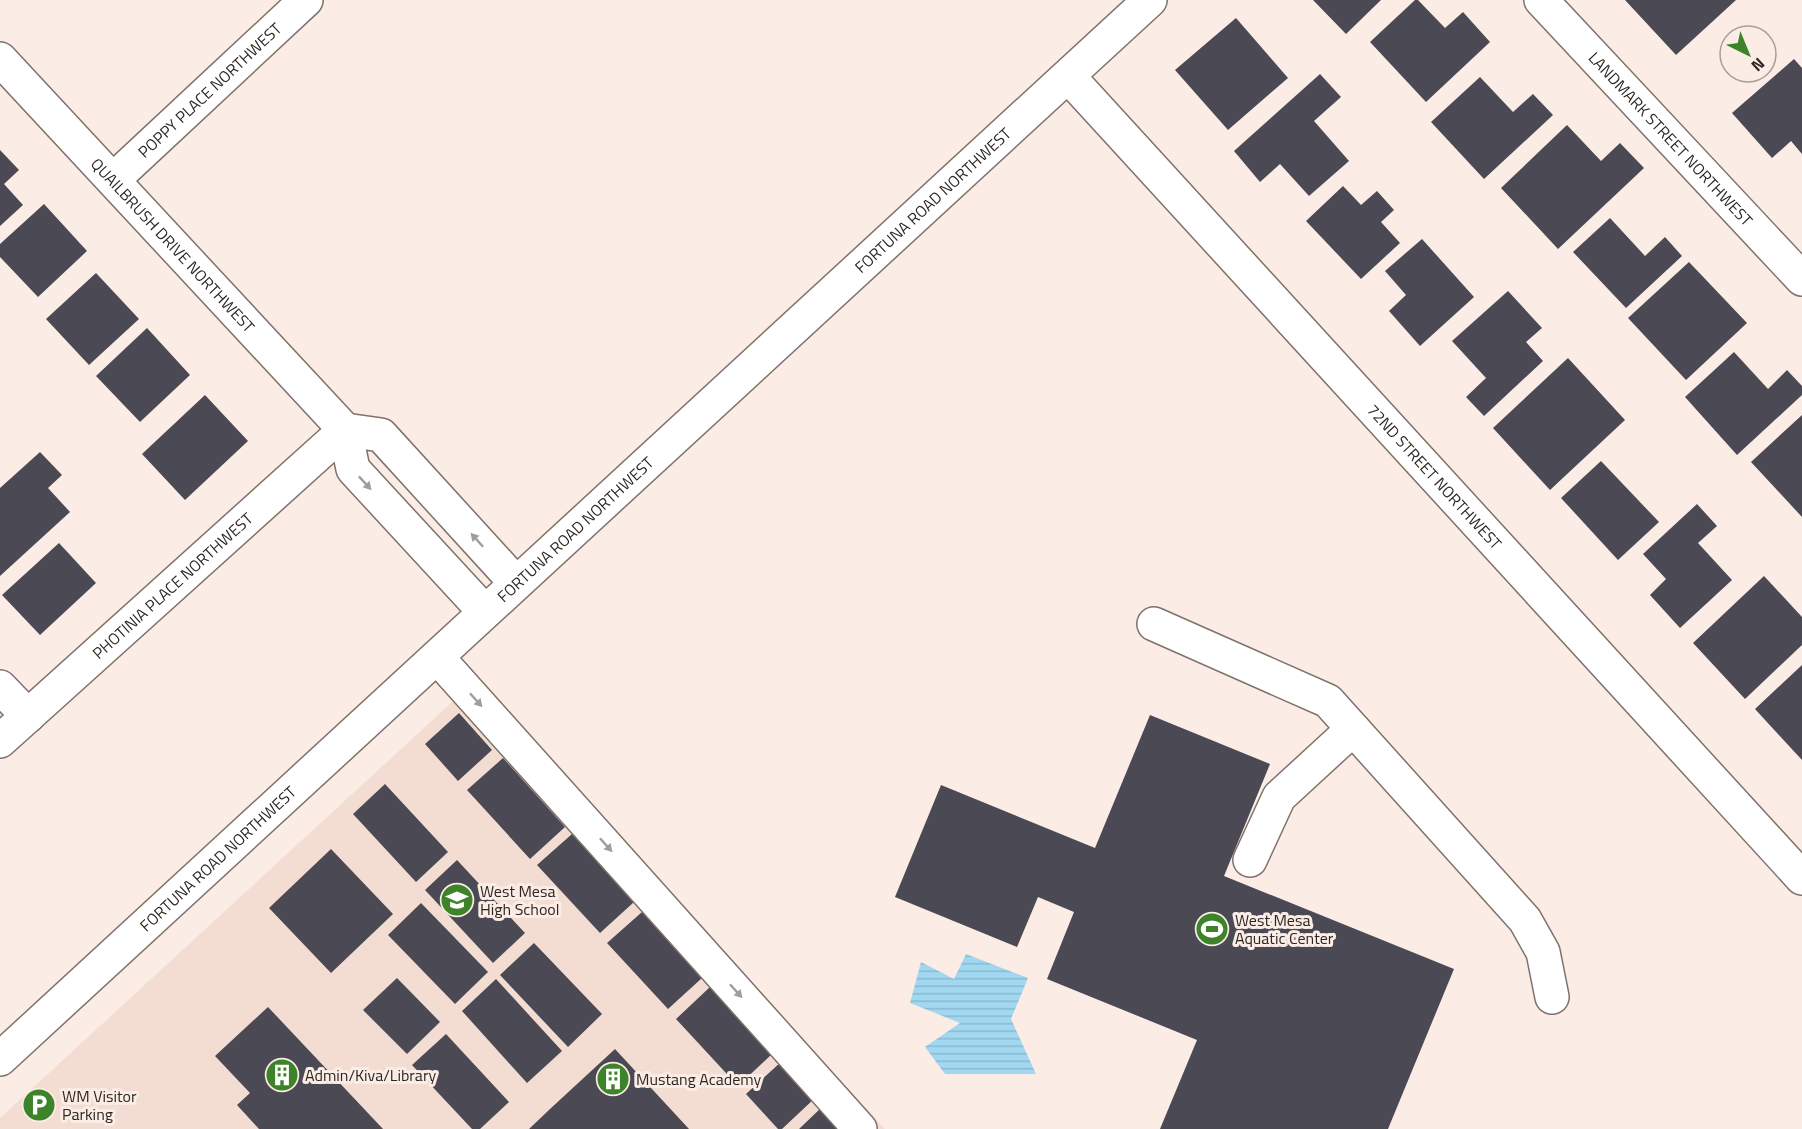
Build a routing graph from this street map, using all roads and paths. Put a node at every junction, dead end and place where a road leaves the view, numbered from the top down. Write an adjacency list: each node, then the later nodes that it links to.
1 (306, 0): 6 (street, POPPY PLACE NORTHWEST)
2 (1150, 0): 5 (street, FORTUNA ROAD NORTHWEST)
3 (1542, 0): 7 (street, LANDMARK STREET NORTHWEST)
4 (0, 59): 6 (street, QUAILBRUSH DRIVE NORTHWEST)
5 (1068, 76): 9 (street, FORTUNA ROAD NORTHWEST); 18 (street, 72ND STREET NORTHWEST)
6 (113, 180): 8 (street, QUAILBRUSH DRIVE NORTHWEST)
7 (1799, 271)
8 (345, 430): 9 (street, one-way to 8); 10 (street, one-way to 10); 14 (street, PHOTINIA PLACE NORTHWEST)
9 (516, 583): 10 (street, FORTUNA ROAD NORTHWEST)
10 (485, 612): 12 (street, FORTUNA ROAD NORTHWEST)
11 (1154, 624): 15 (street)
12 (437, 657): 20 (street, FORTUNA ROAD NORTHWEST); 21 (street, one-way to 21)
13 (0, 687): 14 (street)
14 (28, 716): 16 (street, PHOTINIA PLACE NORTHWEST)
15 (1353, 729): 17 (street); 19 (street)
16 (0, 741)
17 (1250, 860)
18 (1802, 878)
19 (1552, 997)
20 (0, 1059)
21 (860, 1129)

